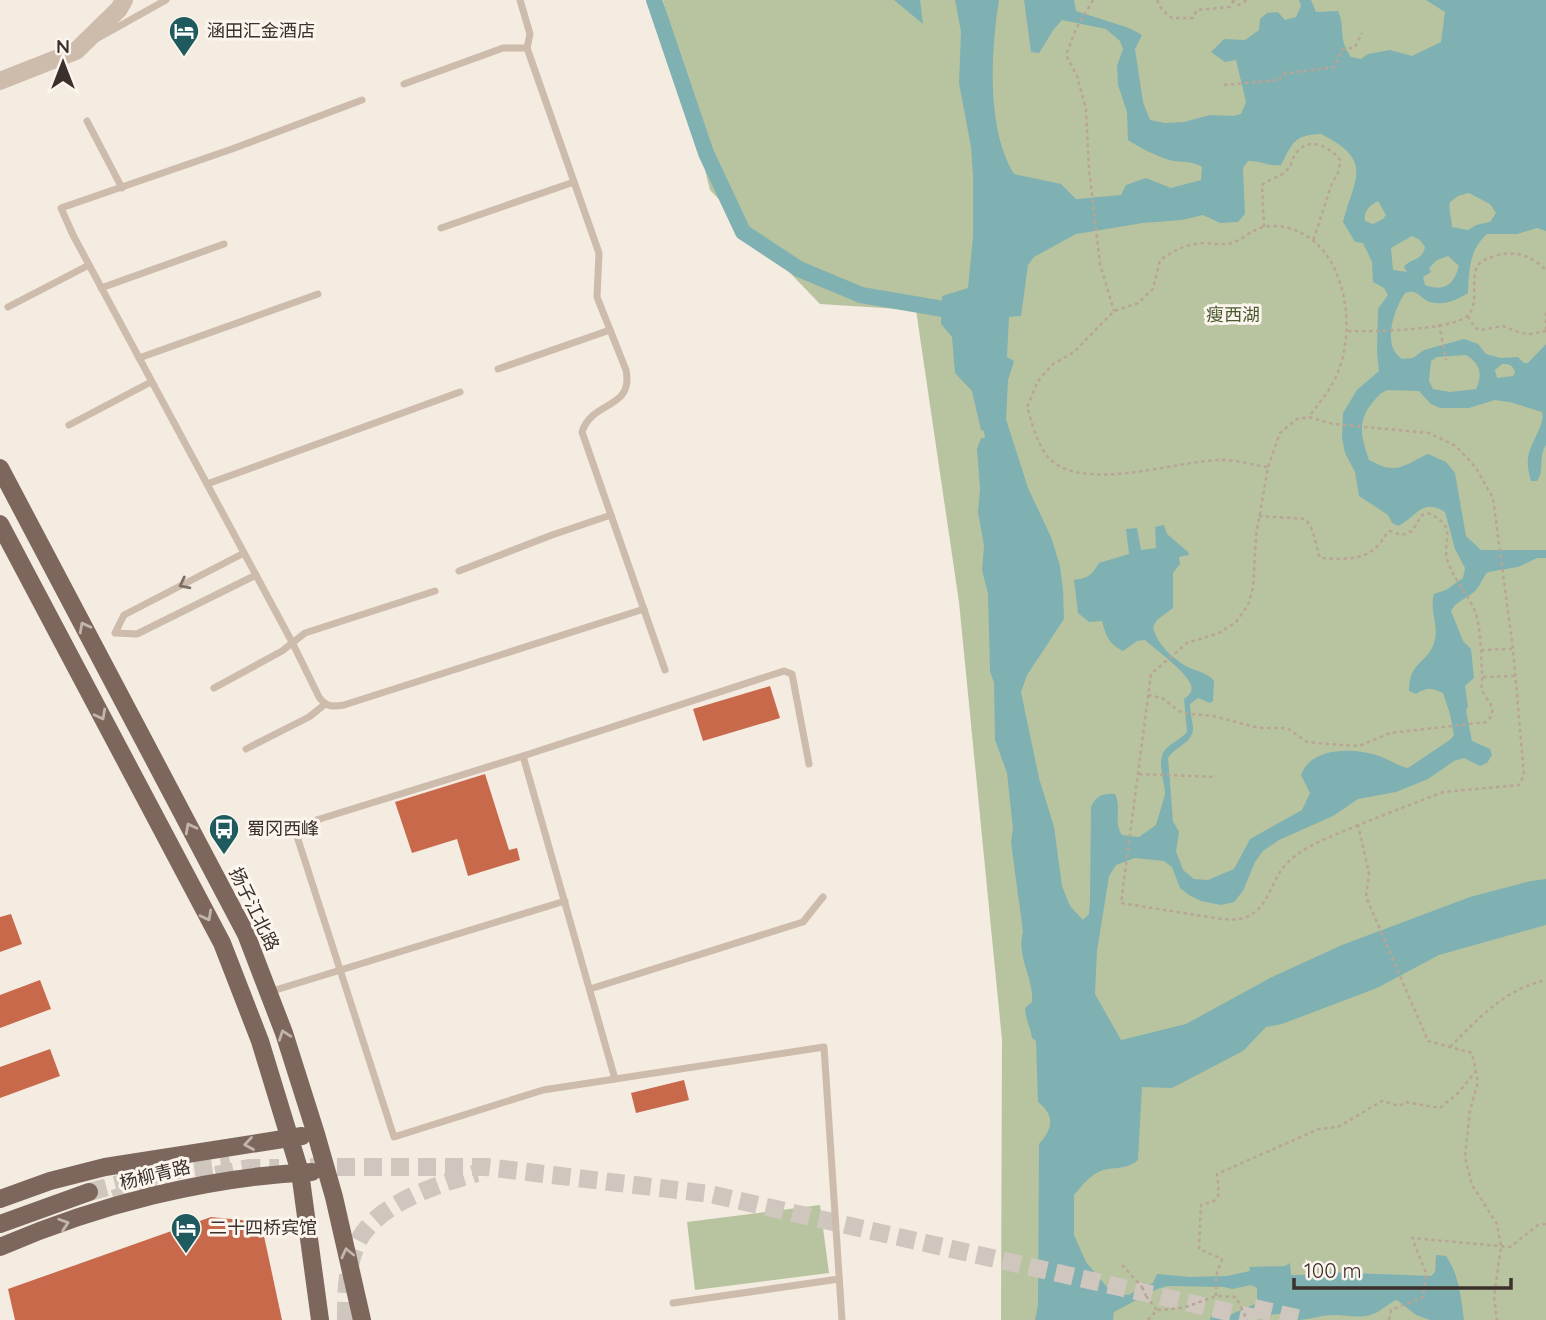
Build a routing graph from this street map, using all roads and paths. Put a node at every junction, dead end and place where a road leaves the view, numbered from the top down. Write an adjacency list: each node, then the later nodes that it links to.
1 (124, 0): 10 (street)
2 (166, 0): 10 (lane)
3 (520, 0): 9 (lane)
4 (1157, 0): 6 (path)
5 (1247, 0): 6 (path)
6 (1232, 1)
7 (1093, 2): 27 (path)
8 (1362, 33): 13 (path)
9 (527, 48): 12 (lane); 16 (lane)
10 (76, 51): 11 (street)
11 (0, 80)
12 (404, 84)
13 (1224, 85)
14 (362, 100): 17 (lane)
15 (87, 121): 17 (lane)
16 (573, 182): 19 (lane); 31 (lane)
17 (122, 188): 22 (lane)
18 (1264, 227): 20 (path); 20 (path); 27 (path)
19 (441, 228)
20 (1313, 241): 33 (path)
21 (224, 244): 24 (lane)
22 (89, 265): 24 (lane); 26 (lane)
23 (1546, 271): 29 (path)
24 (101, 288): 34 (lane)
25 (318, 294): 34 (lane)
26 (8, 307)
27 (1114, 311): 41 (path)
28 (1546, 311): 32 (path)
29 (1468, 316): 30 (path); 32 (path)
30 (1439, 324): 33 (path); 35 (path)
31 (610, 330): 36 (lane); 44 (lane)
32 (1546, 330)
33 (1348, 331): 39 (path)
34 (139, 358): 37 (lane)
35 (1445, 359)
36 (498, 369)
37 (151, 382): 40 (lane); 43 (lane)
38 (460, 392): 43 (lane)
39 (1309, 417): 41 (path); 53 (path)
40 (69, 425)
41 (1268, 467): 45 (path)
42 (0, 468): 72 (main road, 扬子江北路, one-way to 42)
43 (207, 484): 47 (lane)
44 (611, 515): 48 (lane); 51 (lane)
45 (1259, 516): 54 (path); 59 (path)
46 (0, 524): 77 (main road, one-way to 77)
47 (244, 554): 49 (lane); 49 (lane, one-way to 49)
48 (459, 571)
49 (256, 575): 52 (lane)
50 (435, 591): 52 (lane)
51 (644, 609): 55 (lane); 60 (lane)
52 (292, 642): 58 (lane); 60 (lane)
53 (1513, 649): 54 (path); 56 (path)
54 (1481, 650): 57 (path)
55 (665, 670)
56 (1516, 676): 57 (path); 66 (path)
57 (1483, 677): 59 (path)
58 (215, 688)
59 (1148, 695): 64 (path)
60 (324, 705): 61 (lane)
61 (246, 749)
62 (523, 756): 63 (lane); 68 (lane); 69 (lane)
63 (809, 764)
64 (1139, 775): 65 (path); 66 (path)
65 (1216, 777)
66 (1358, 825): 73 (path)
67 (823, 897): 71 (lane)
68 (565, 901): 69 (lane); 71 (lane)
69 (340, 968): 72 (lane); 75 (lane)
70 (1546, 980): 73 (path)
71 (590, 989): 75 (lane)
72 (268, 992): 76 (main road, 扬子江北路, one-way to 72)
73 (1450, 1047): 74 (path)
74 (1476, 1071): 85 (path); 88 (path)
75 (615, 1079): 87 (lane)
76 (316, 1134): 77 (main road, 杨柳青路); 78 (main road, 扬子江北路)
77 (291, 1137): 79 (main road); 81 (main road, 杨柳青路, one-way to 81)
78 (327, 1171): 79 (main road, 杨柳青路); 92 (main road, 扬子江北路, one-way to 78)
79 (300, 1172): 84 (main road, 杨柳青路, one-way to 79); 91 (main road)
80 (89, 1192): 82 (main road)
81 (0, 1199)
82 (0, 1224)
83 (1546, 1224): 85 (path)
84 (0, 1247)
85 (1500, 1247): 96 (path); 97 (path)
86 (1122, 1265): 90 (path, bridge)
87 (839, 1279): 89 (lane); 93 (lane)
88 (1216, 1296): 90 (path); 95 (path, bridge)
89 (673, 1303)
90 (1157, 1310): 94 (path)
91 (320, 1320)
92 (362, 1320)
93 (842, 1320)
94 (1148, 1320)
95 (1247, 1320)
96 (1389, 1320)
97 (1497, 1320)

